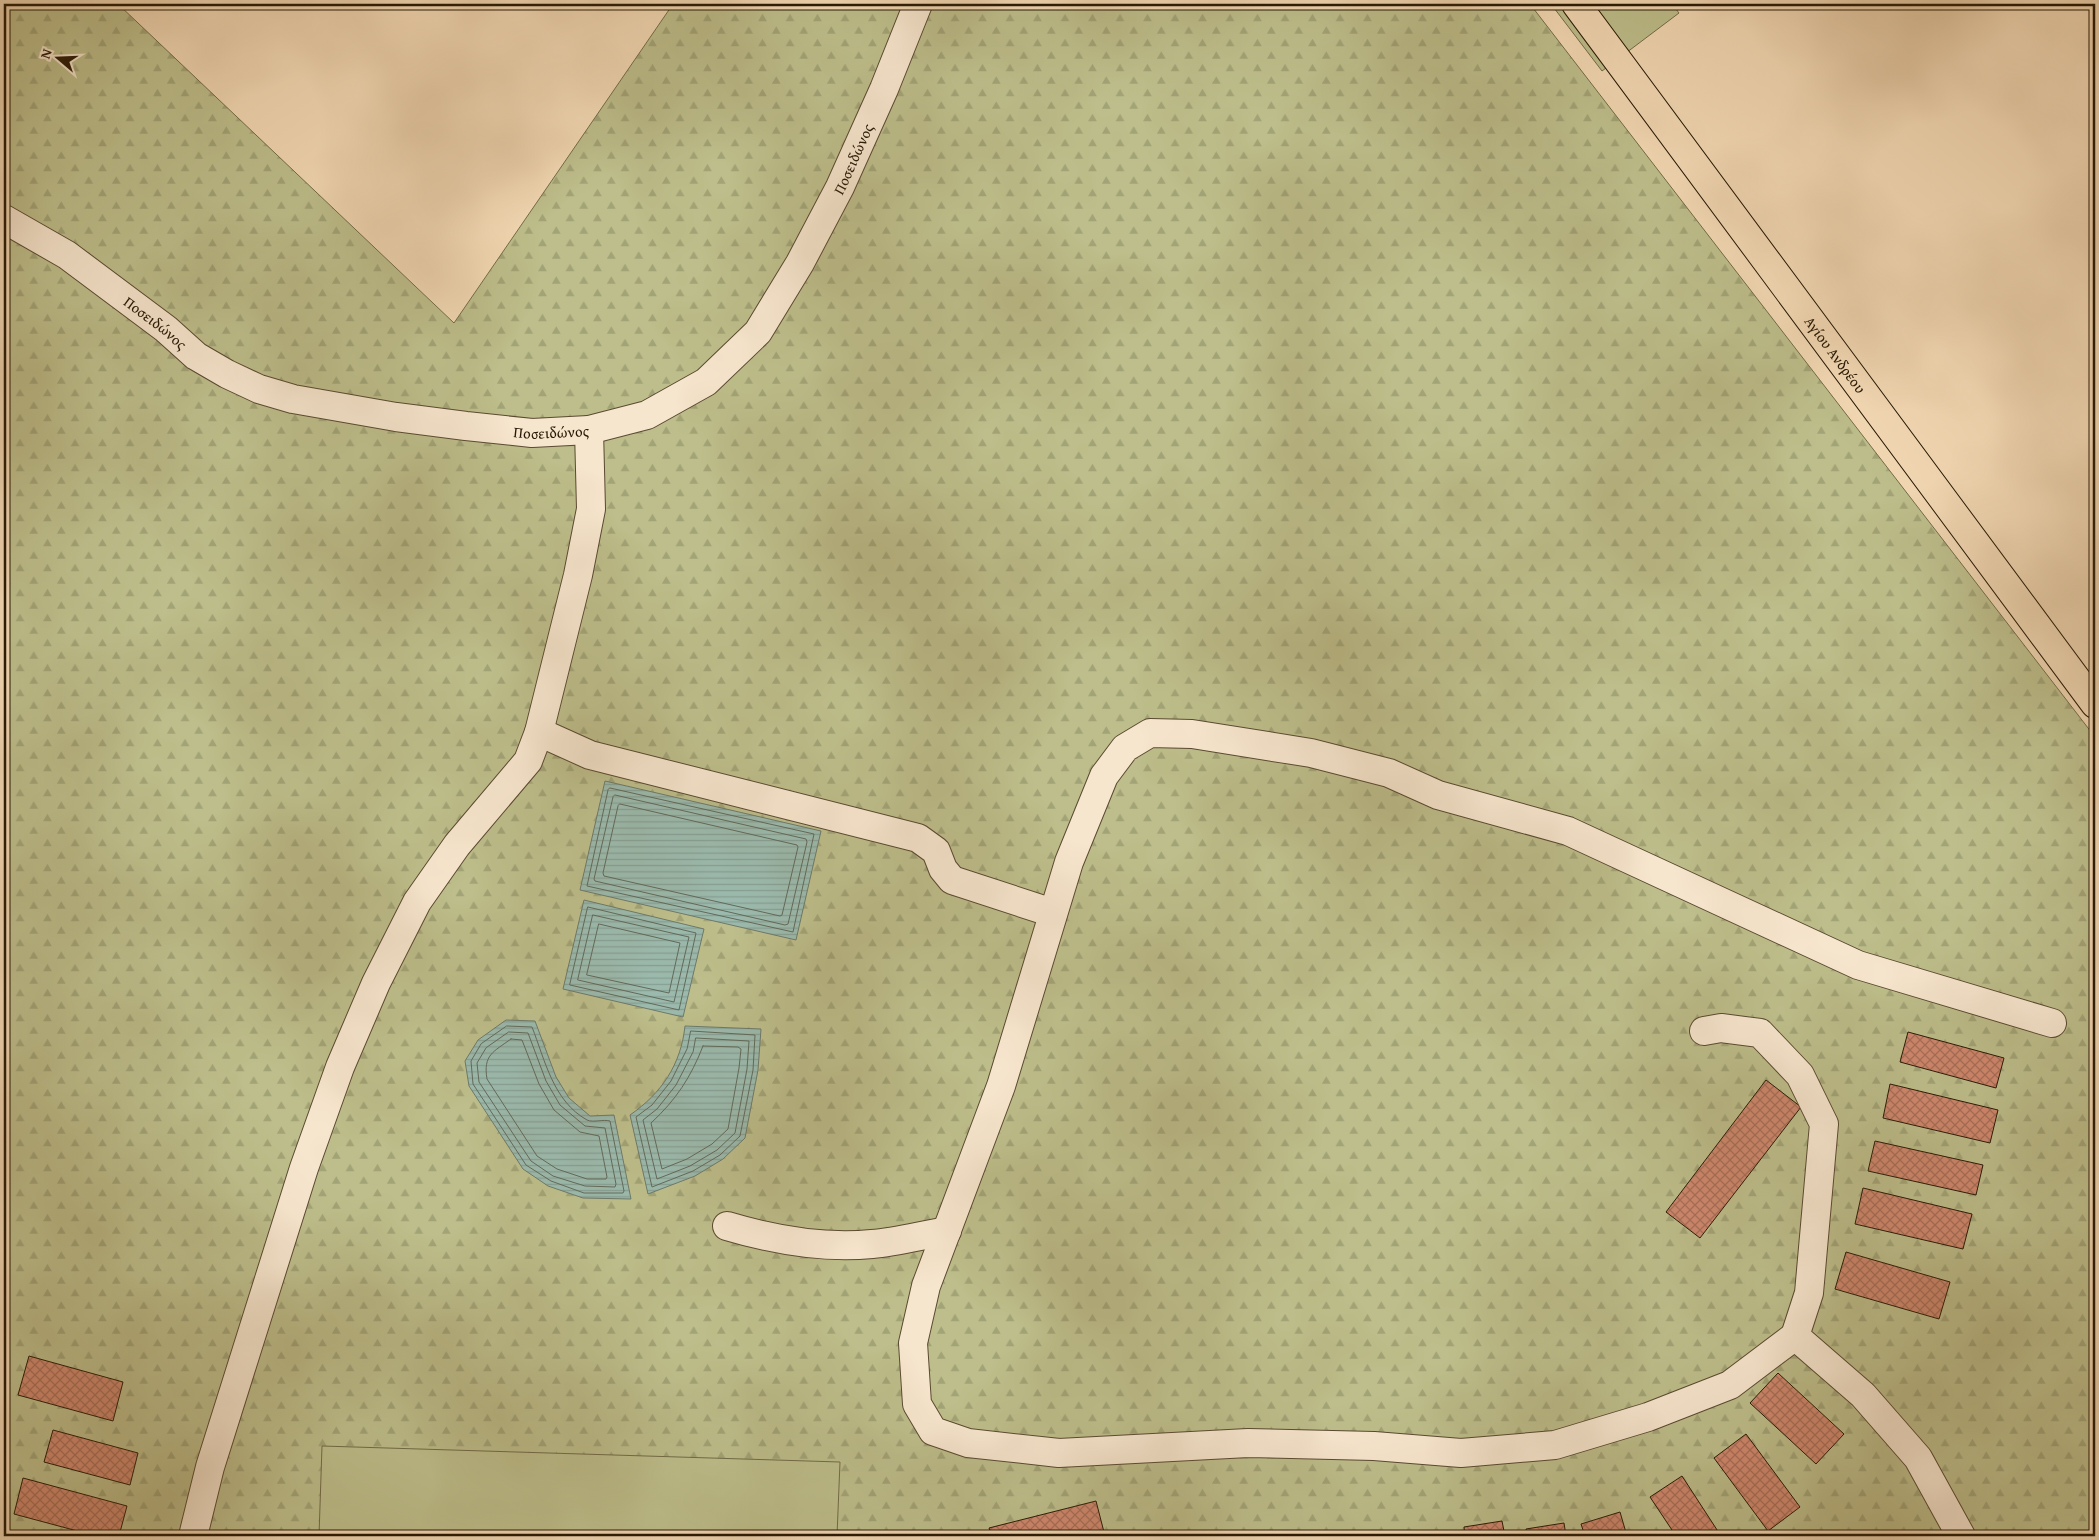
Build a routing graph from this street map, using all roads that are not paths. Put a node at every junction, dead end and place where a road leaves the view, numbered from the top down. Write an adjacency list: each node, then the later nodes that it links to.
1 (918, 4): 4 (street, Ποσειδώνος)
2 (1576, 4): 5 (main road, Αγίου Ανδρέου)
3 (4, 219): 4 (street, Ποσειδώνος)
4 (590, 430): 6 (street)
5 (2095, 704)
6 (539, 732): 7 (street); 13 (street)
7 (1053, 913): 8 (street); 11 (street)
8 (2052, 1023)
9 (1704, 1031): 12 (street)
10 (727, 1226): 11 (street)
11 (948, 1231): 12 (street)
12 (1795, 1336): 14 (street)
13 (194, 1536)
14 (1962, 1536)

